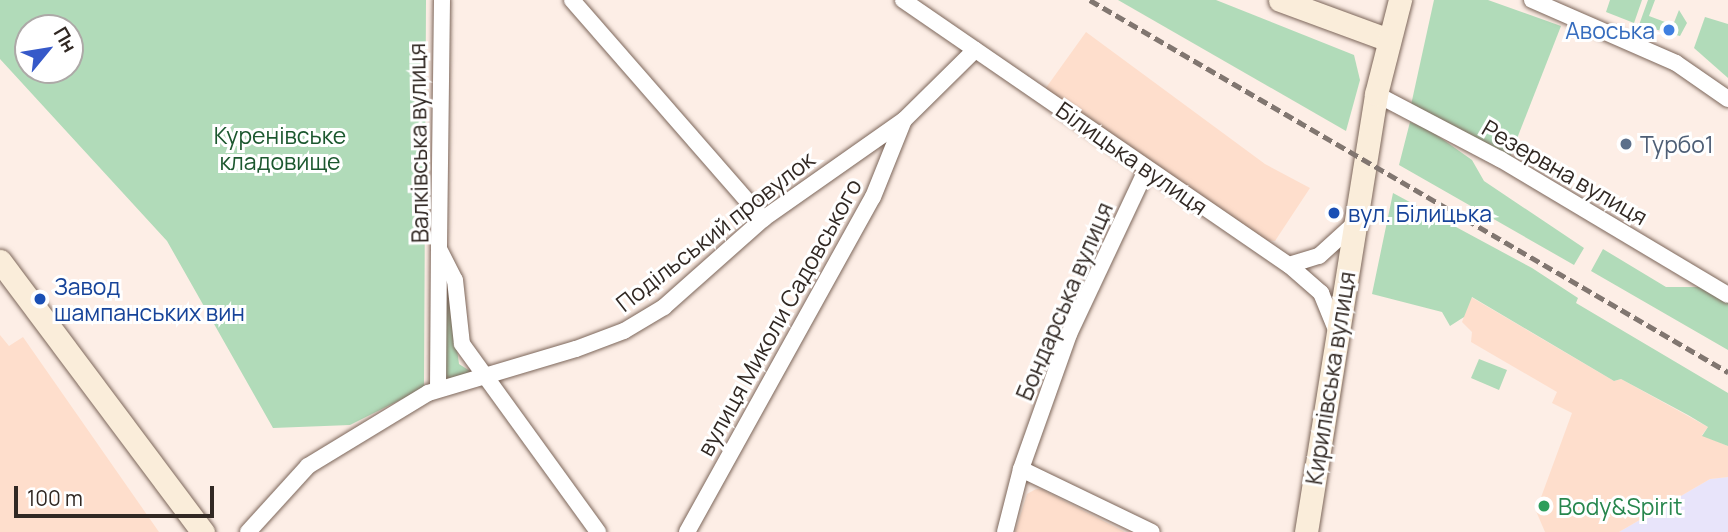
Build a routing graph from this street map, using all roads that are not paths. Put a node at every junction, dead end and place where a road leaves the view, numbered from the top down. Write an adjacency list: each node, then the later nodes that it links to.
1 (442, 0): 15 (street, Валківська вулиця)
2 (572, 0): 13 (street)
3 (904, 0): 8 (street, Білицька вулиця)
4 (1280, 0): 7 (main road)
5 (1400, 0): 7 (main road, Кирилівська вулиця)
6 (1532, 0): 10 (street)
7 (1389, 40): 9 (main road, Кирилівська вулиця)
8 (975, 50): 11 (street, Подільський провулок); 12 (street, Білицька вулиця)
9 (1376, 94): 14 (main road, Кирилівська вулиця); 18 (street, Резервна вулиця)
10 (1728, 99)
11 (904, 120): 13 (street, Подільський провулок); 26 (street, вулиця Миколи Садовського)
12 (1146, 170): 17 (street, Білицька вулиця); 22 (street, Бондарська вулиця)
13 (763, 219): 20 (street, Подільський провулок)
14 (1353, 224): 17 (street); 19 (main road, Кирилівська вулиця)
15 (439, 249): 20 (street, Валківська вулиця); 21 (street)
16 (0, 261): 23 (main road)
17 (1289, 265): 19 (street, Білицька вулиця)
18 (1728, 295)
19 (1338, 334): 29 (main road, Кирилівська вулиця)
20 (481, 378): 21 (street, Подільський провулок); 25 (street, Валківська вулиця)
21 (438, 389): 24 (street, Подільський провулок)
22 (1021, 468): 27 (street, Бондарська вулиця); 28 (street)
23 (203, 532)
24 (248, 532)
25 (598, 532)
26 (687, 532)
27 (1005, 532)
28 (1152, 532)
29 (1306, 532)

